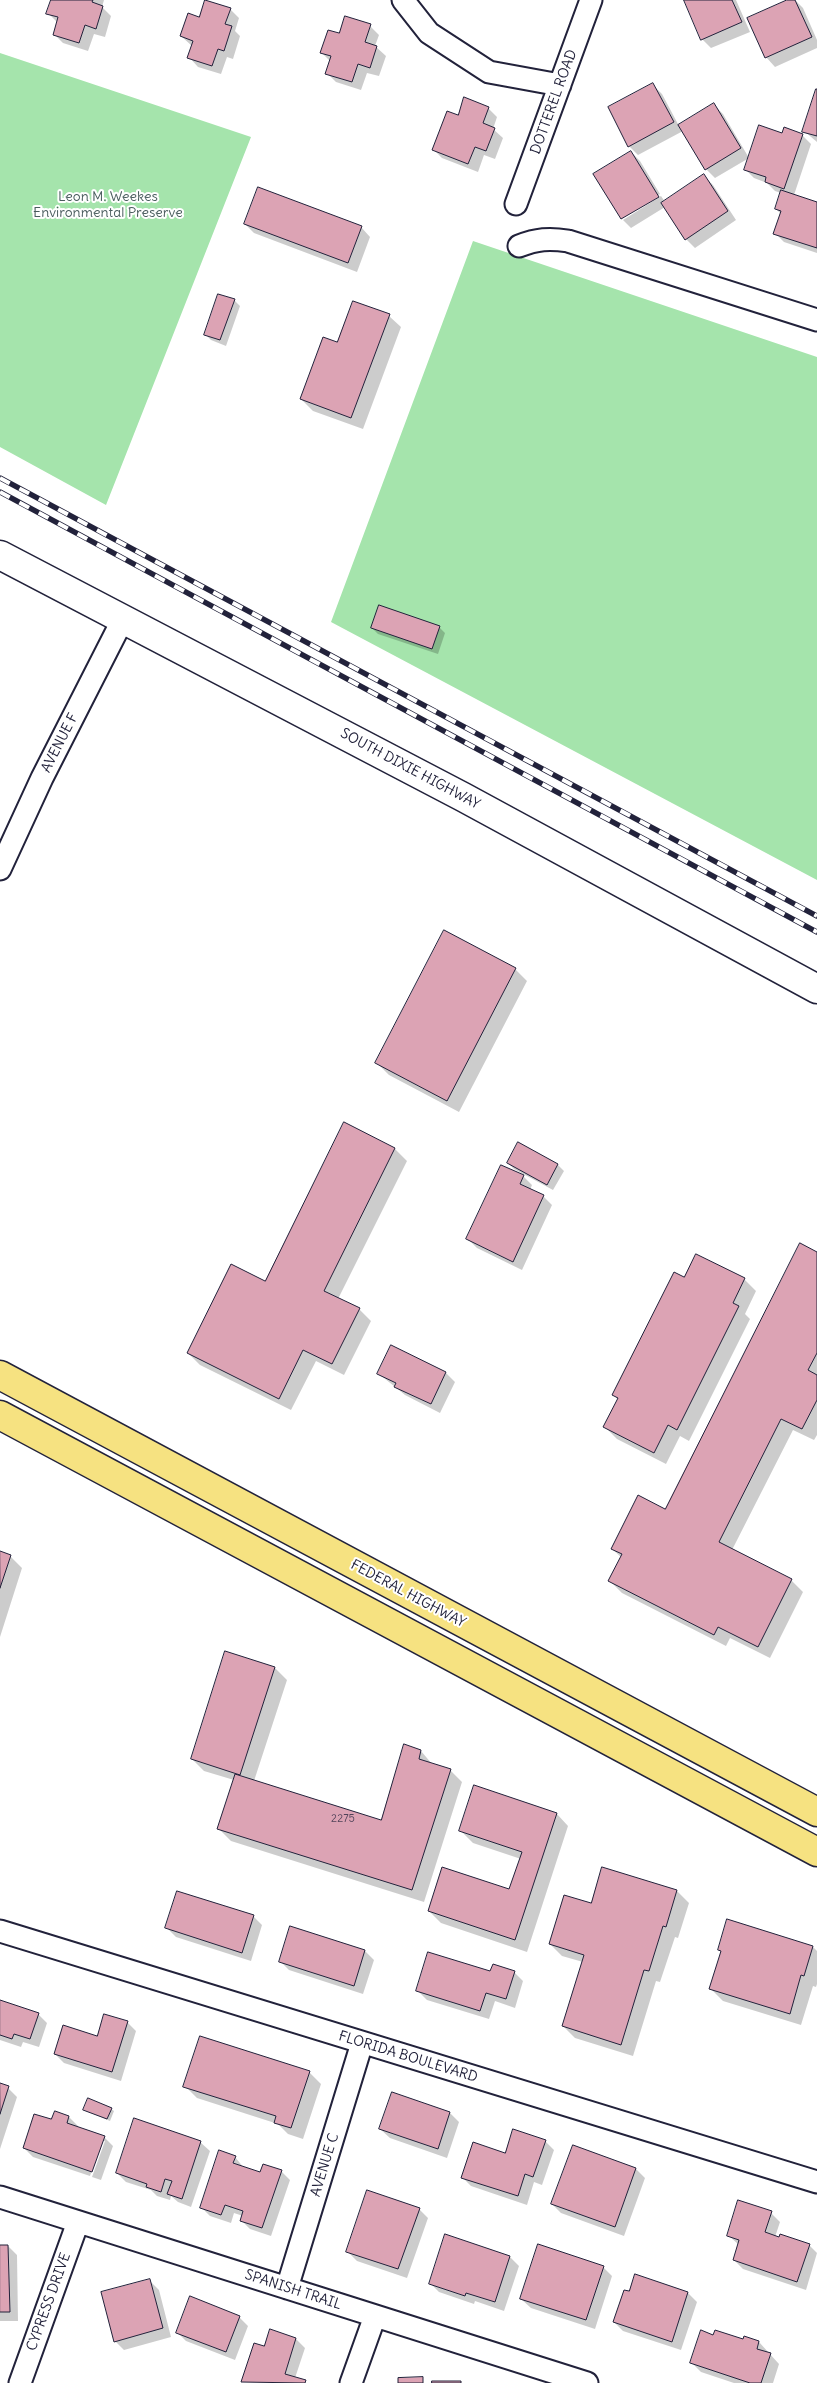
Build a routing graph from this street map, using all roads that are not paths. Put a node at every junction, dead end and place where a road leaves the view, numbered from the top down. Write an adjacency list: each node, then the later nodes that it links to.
1 (403, 0): 3 (street)
2 (592, 0): 3 (street, DOTTEREL ROAD)
3 (560, 84): 4 (street, DOTTEREL ROAD)
4 (516, 204)
5 (519, 246): 6 (street)
6 (817, 320)
7 (0, 555): 8 (street, SOUTH DIXIE HIGHWAY)
8 (123, 619): 9 (street, AVENUE F); 10 (street, SOUTH DIXIE HIGHWAY)
9 (0, 869)
10 (817, 989)
11 (0, 1375): 13 (main road, FEDERAL HIGHWAY)
12 (0, 1415): 14 (main road)
13 (817, 1812)
14 (817, 1852)
15 (0, 1931): 16 (street, FLORIDA BOULEVARD)
16 (362, 2043): 17 (street, FLORIDA BOULEVARD); 20 (street, AVENUE C)
17 (817, 2182)
18 (0, 2197): 19 (street, SPANISH TRAIL)
19 (78, 2222): 20 (street, SPANISH TRAIL); 22 (street, CYPRESS DRIVE)
20 (287, 2288): 21 (street, SPANISH TRAIL)
21 (375, 2316): 23 (street); 24 (street, SPANISH TRAIL)
22 (20, 2383)
23 (351, 2383)
24 (587, 2383)

